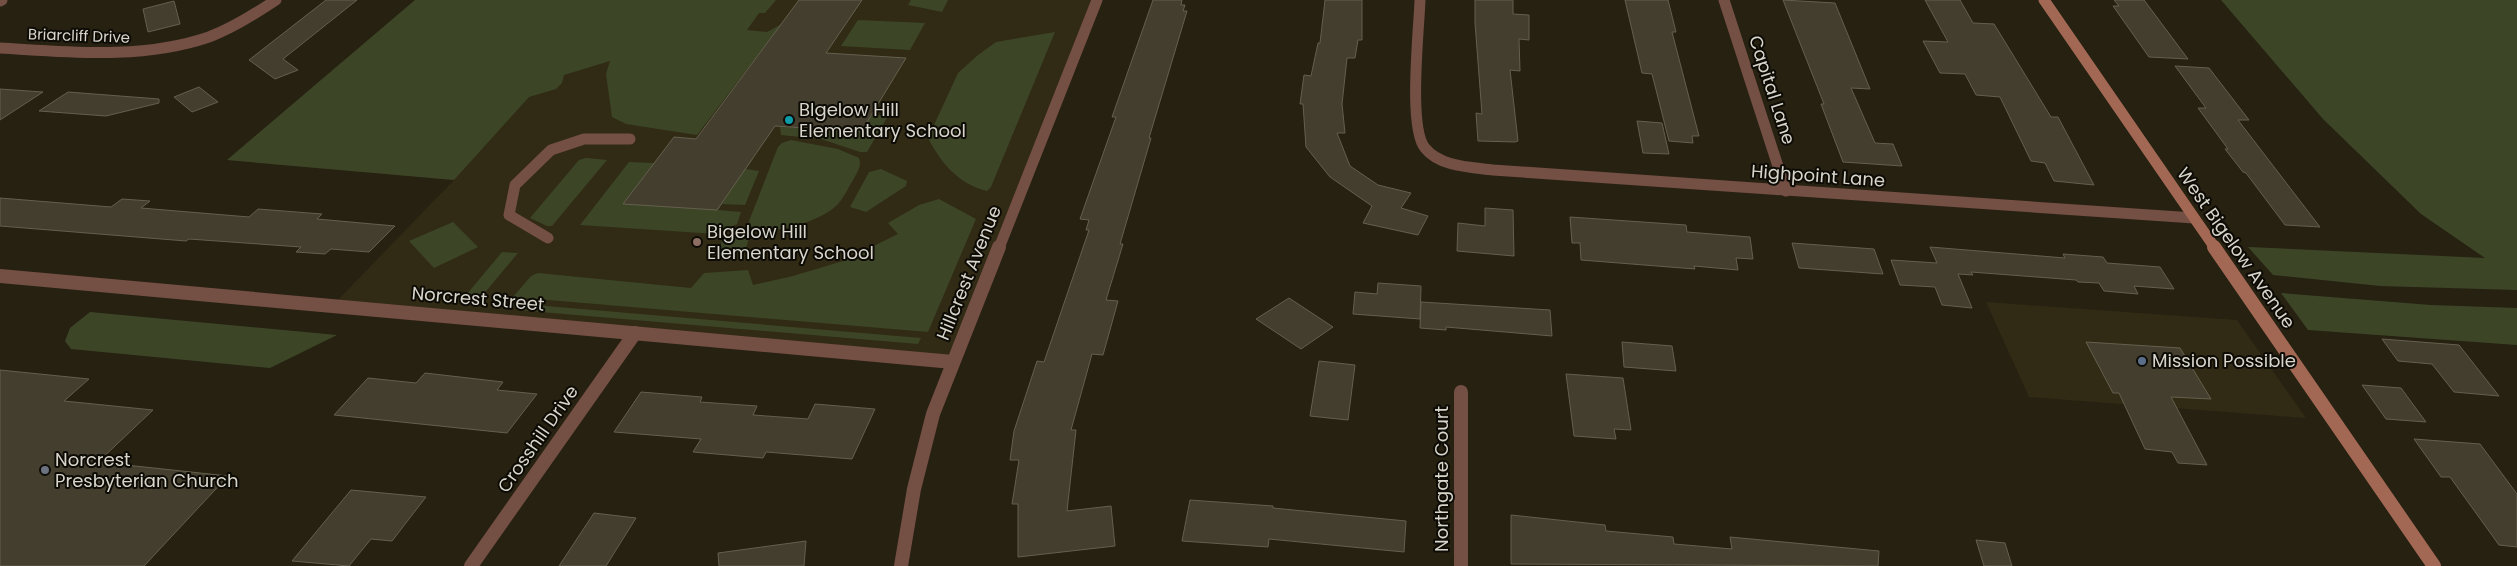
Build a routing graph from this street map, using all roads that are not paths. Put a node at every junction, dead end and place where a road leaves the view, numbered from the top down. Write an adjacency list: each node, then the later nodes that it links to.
1 (276, 0): 6 (street, Briarcliff Drive)
2 (1097, 0): 13 (street, Hillcrest Avenue)
3 (1420, 0): 8 (street, Highpoint Lane)
4 (1724, 0): 8 (street, Capital Lane)
5 (2044, 0): 9 (main road, West Bigelow Avenue)
6 (0, 48)
7 (630, 139): 10 (street)
8 (1786, 191): 9 (street, Highpoint Lane)
9 (2194, 218): 18 (main road, West Bigelow Avenue)
10 (548, 238)
11 (0, 276): 12 (street, Norcrest Street)
12 (635, 333): 13 (street, Norcrest Street); 15 (street, Crosshill Drive)
13 (952, 362): 16 (street, Hillcrest Avenue)
14 (1461, 392): 17 (street, Northgate Court)
15 (471, 566)
16 (901, 566)
17 (1460, 566)
18 (2434, 566)

